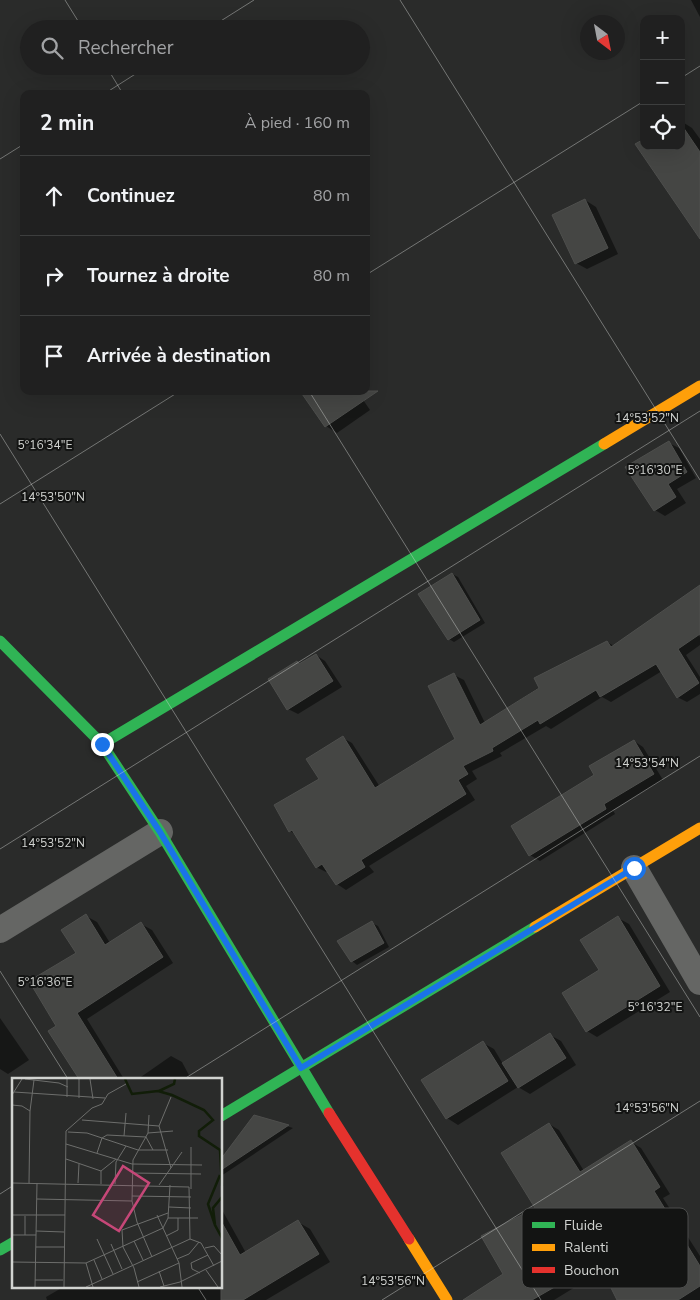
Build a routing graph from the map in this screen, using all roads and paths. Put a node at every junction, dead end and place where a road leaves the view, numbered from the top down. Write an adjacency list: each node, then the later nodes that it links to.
1 (700, 386): 3 (street)
2 (0, 641): 3 (street)
3 (102, 744): 5 (street)
4 (700, 828): 6 (street)
5 (160, 832): 7 (street); 9 (street)
6 (634, 868): 8 (street); 9 (street)
7 (0, 930)
8 (700, 982)
9 (301, 1068): 10 (street); 13 (street)
10 (222, 1115)
11 (12, 1243): 12 (street)
12 (0, 1250)
13 (439, 1297)

